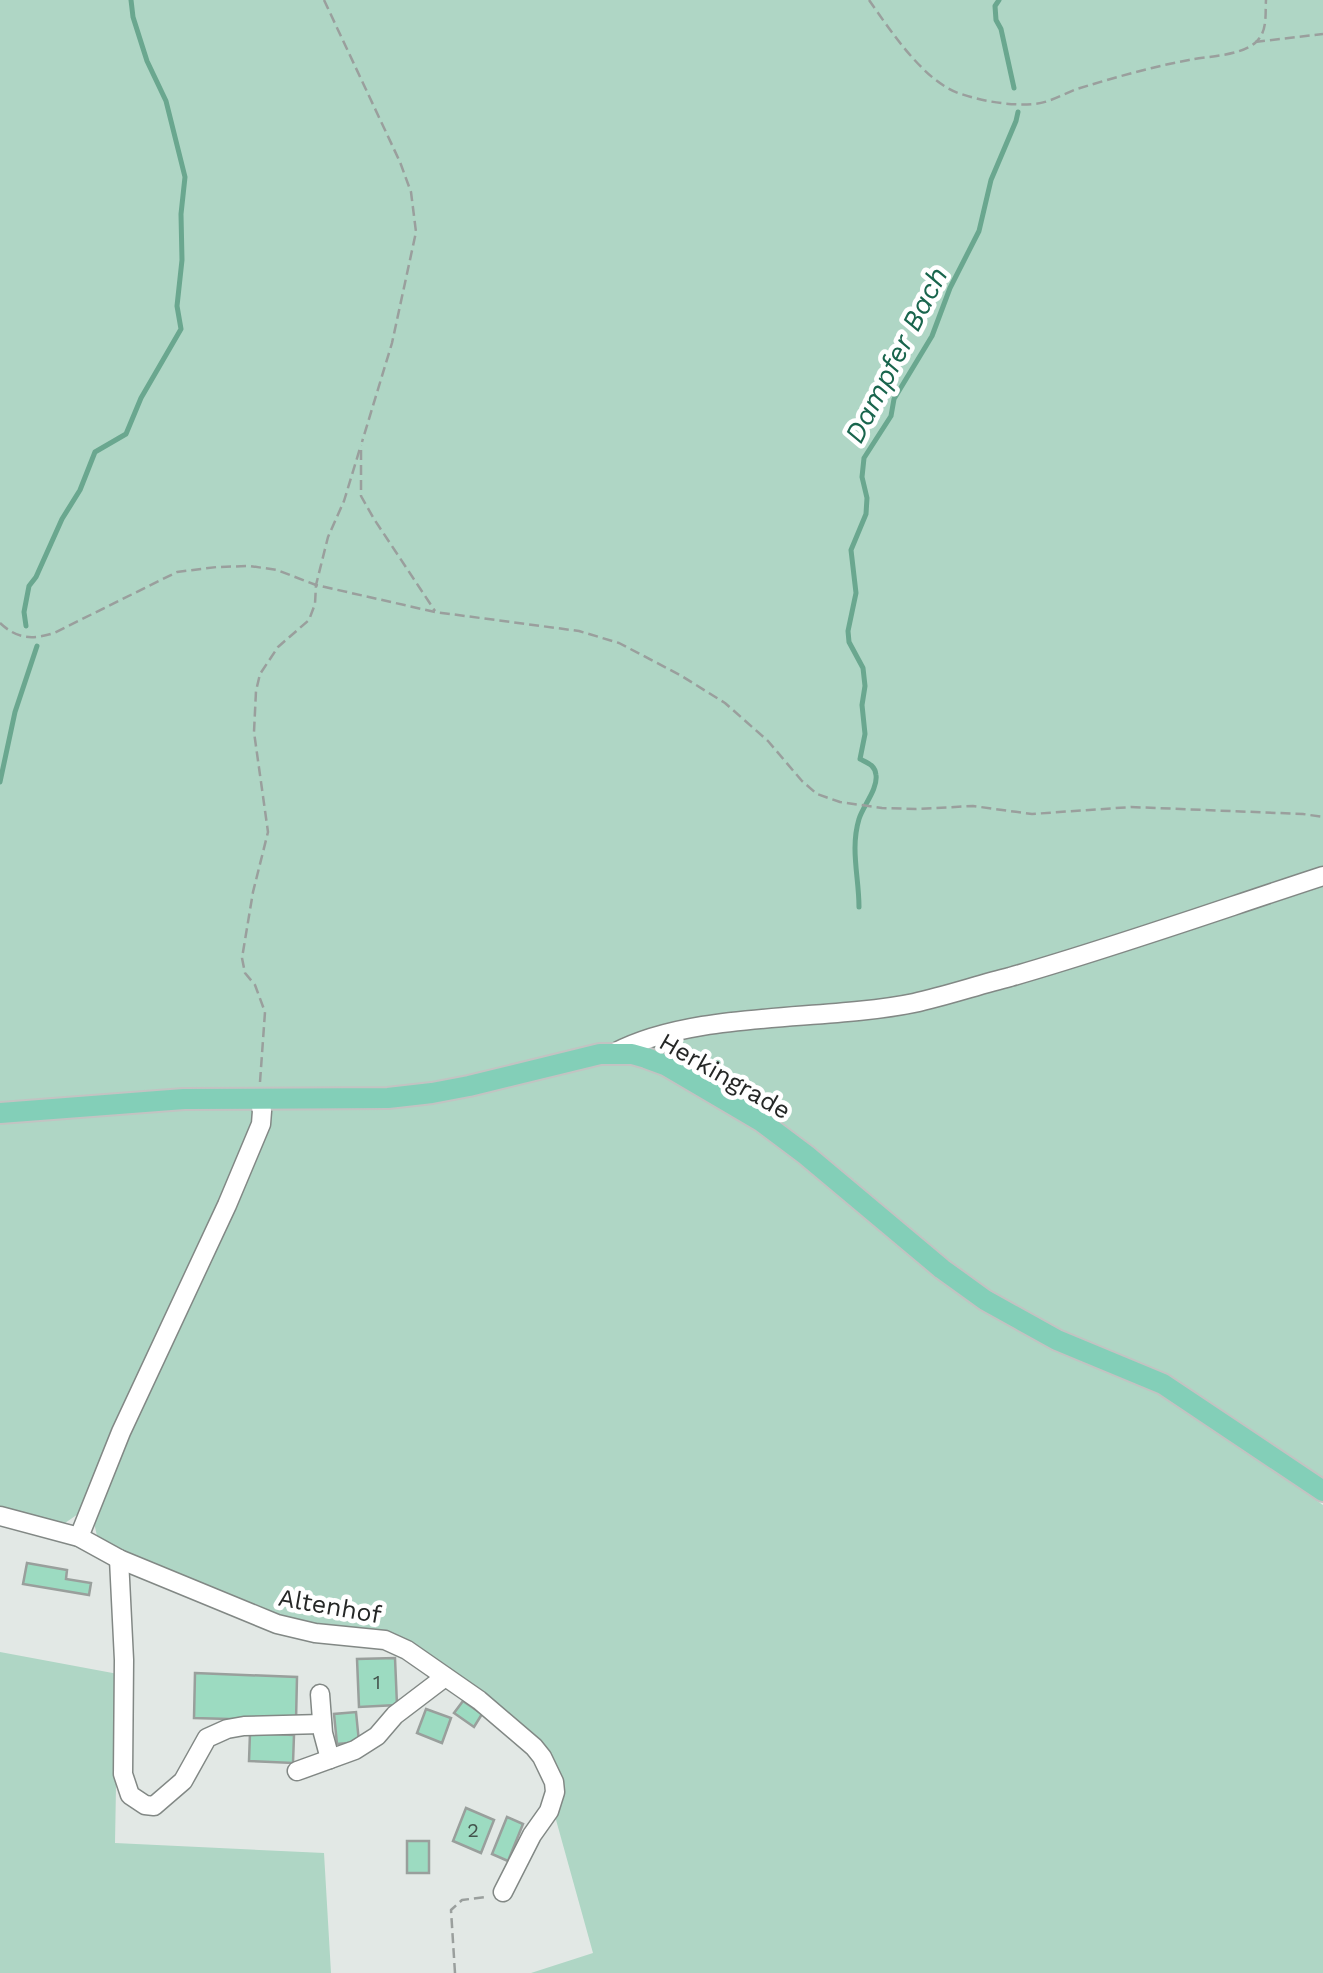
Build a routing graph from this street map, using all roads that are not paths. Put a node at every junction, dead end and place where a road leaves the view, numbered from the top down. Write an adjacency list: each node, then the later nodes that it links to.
1 (1323, 876): 2 (street)
2 (614, 1053): 3 (main road, Herkingrade); 5 (main road, Herkingrade)
3 (259, 1098): 4 (main road, Herkingrade); 7 (street)
4 (0, 1113)
5 (1323, 1492)
6 (0, 1516): 7 (street, Altenhof)
7 (79, 1536): 8 (street, Altenhof)
8 (118, 1559): 9 (street, Altenhof); 11 (street)
9 (446, 1677): 12 (street); 14 (street, Altenhof)
10 (320, 1694): 11 (street)
11 (322, 1724): 12 (street)
12 (330, 1759): 13 (street)
13 (297, 1771)
14 (503, 1892)

